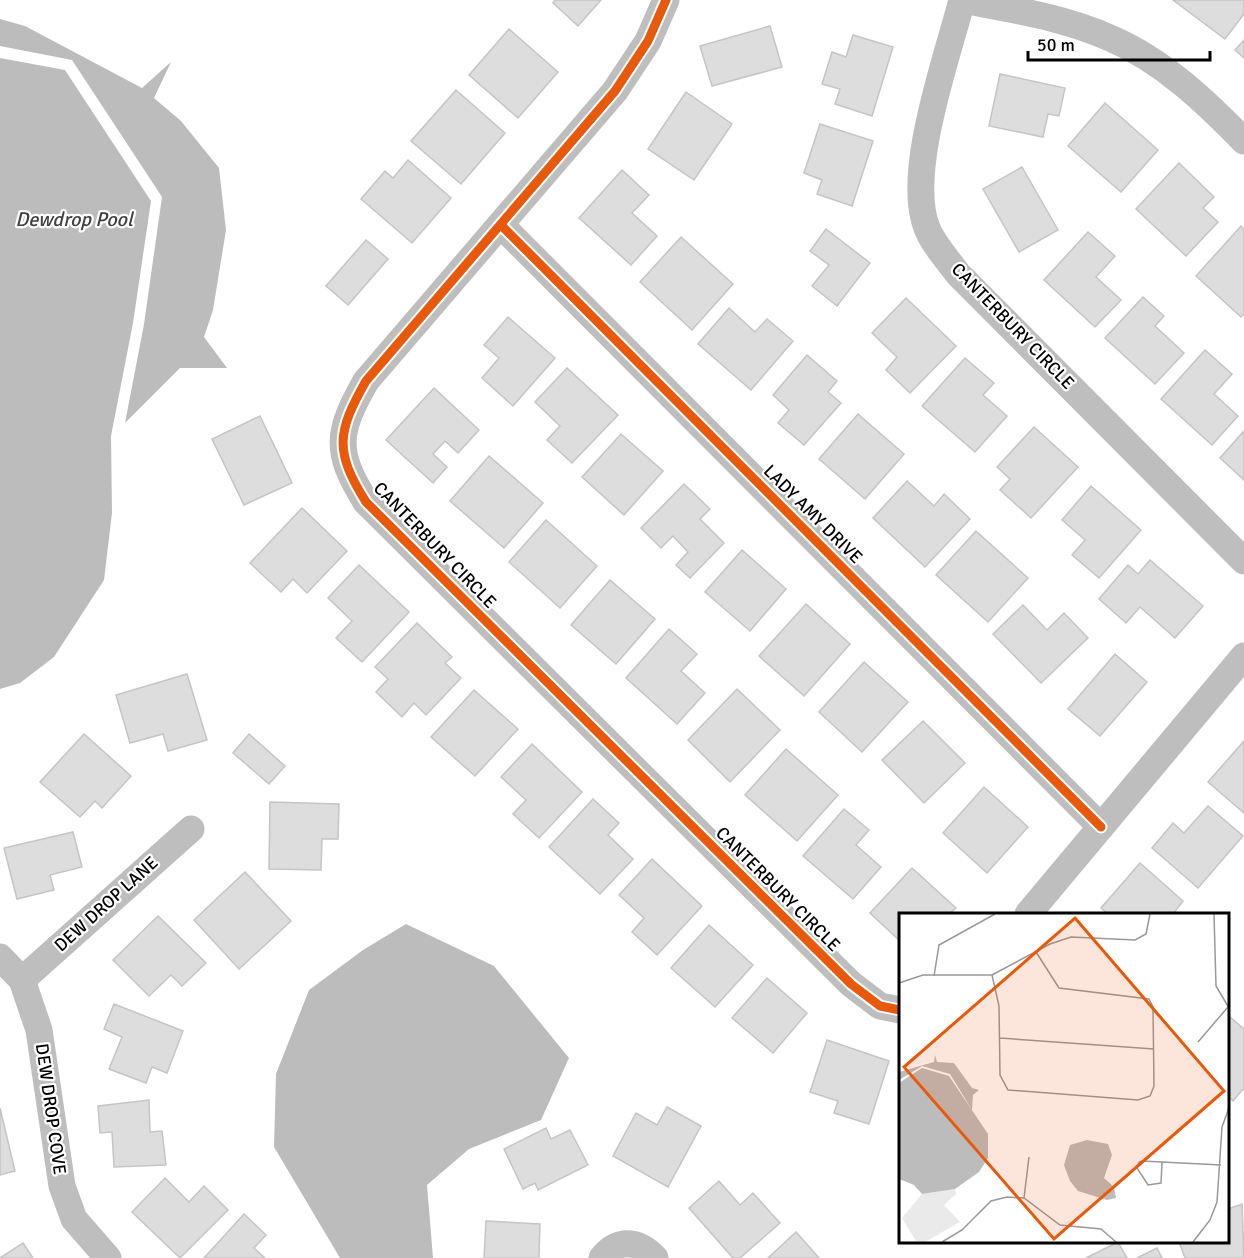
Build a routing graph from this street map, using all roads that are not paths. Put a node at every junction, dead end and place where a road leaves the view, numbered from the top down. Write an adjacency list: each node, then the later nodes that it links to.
1 (666, 0): 4 (street, CANTERBURY CIRCLE)
2 (962, 0): 3 (street); 5 (street, CANTERBURY CIRCLE)
3 (1244, 141)
4 (501, 225): 7 (street, LADY AMY DRIVE); 12 (street, CANTERBURY CIRCLE)
5 (1244, 561)
6 (1244, 656): 7 (street)
7 (1101, 826): 9 (street)
8 (191, 829): 11 (street, DEW DROP LANE)
9 (1030, 913)
10 (0, 957): 11 (street, DEW DROP COVE)
11 (22, 980): 13 (street, DEW DROP COVE)
12 (899, 1010)
13 (108, 1258)
14 (602, 1258): 15 (street)
15 (655, 1258)

